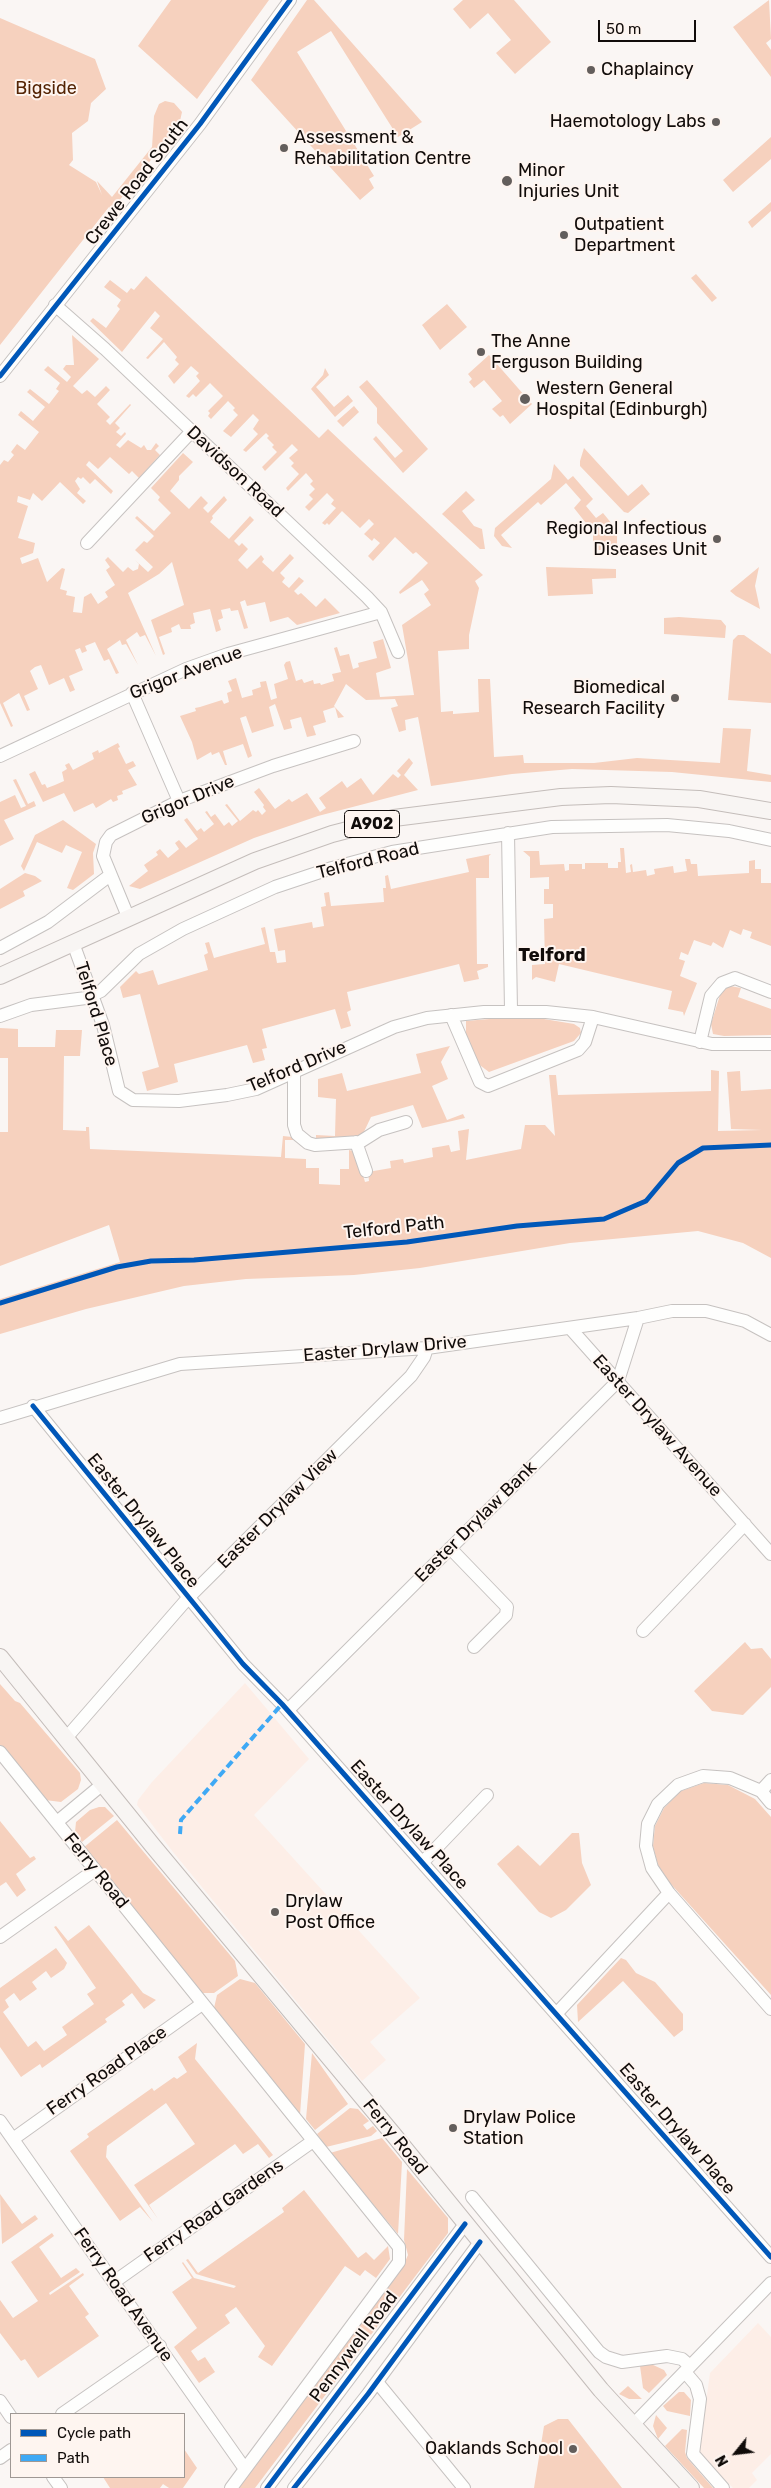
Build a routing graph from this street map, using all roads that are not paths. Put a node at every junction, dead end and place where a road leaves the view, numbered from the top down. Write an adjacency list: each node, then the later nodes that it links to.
1 (290, 0): 2 (street, Crewe Road South)
2 (56, 305): 3 (street, Crewe Road South); 4 (street, Davidson Road)
3 (0, 376)
4 (192, 431): 5 (street); 6 (street, Davidson Road)
5 (87, 543)
6 (381, 612): 7 (street, Davidson Road); 8 (street, Grigor Avenue)
7 (398, 652)
8 (132, 693): 10 (street, Grigor Avenue); 11 (street)
9 (354, 740): 11 (street, Grigor Drive)
10 (0, 756)
11 (179, 800): 15 (street, Grigor Drive)
12 (771, 811): 16 (main road, Telford Road / A902)
13 (508, 833): 14 (street, Telford Road); 21 (street, Telford Road); 22 (street)
14 (771, 840)
15 (109, 876): 16 (street, Grigor Drive); 18 (street)
16 (129, 919): 17 (main road, Telford Road / A902)
17 (73, 944): 19 (main road, Telford Road / A902); 21 (street, Telford Place)
18 (0, 948)
19 (0, 976)
20 (771, 992): 26 (street)
21 (93, 995): 24 (street, Telford Road); 29 (street, Telford Place)
22 (511, 1010): 23 (street, Telford Drive); 25 (street, Telford Drive)
23 (451, 1015): 25 (street); 28 (street, Telford Drive)
24 (0, 1016)
25 (593, 1017): 26 (street, Telford Drive)
26 (700, 1042): 27 (street, Telford Drive)
27 (771, 1044)
28 (294, 1073): 29 (street, Telford Drive); 31 (street)
29 (117, 1085)
30 (406, 1122): 31 (street)
31 (356, 1142): 32 (street)
32 (366, 1171)
33 (638, 1318): 34 (street, Easter Drylaw Drive); 35 (street, Easter Drylaw Drive); 37 (street, Easter Drylaw Bank)
34 (570, 1328): 36 (street, Easter Drylaw Drive); 37 (street, Easter Drylaw Avenue)
35 (771, 1335)
36 (427, 1348): 38 (street, Easter Drylaw Drive); 43 (street, Easter Drylaw View)
37 (618, 1382): 40 (street, Easter Drylaw Avenue); 41 (street, Easter Drylaw Bank)
38 (33, 1406): 39 (street, Easter Drylaw Drive); 43 (street, Easter Drylaw Place)
39 (0, 1418)
40 (744, 1524): 42 (street, Easter Drylaw Avenue); 44 (street)
41 (450, 1548): 45 (street); 47 (street, Easter Drylaw Bank)
42 (771, 1554)
43 (188, 1598): 47 (street, Easter Drylaw Place); 48 (street, Easter Drylaw View)
44 (643, 1631)
45 (474, 1647)
46 (0, 1656): 48 (main road, Ferry Road)
47 (288, 1710): 56 (street, Easter Drylaw Place)
48 (67, 1737): 51 (main road, Ferry Road)
49 (0, 1752): 55 (street, Ferry Road)
50 (771, 1780): 52 (street)
51 (104, 1783): 55 (street, Ferry Road); 68 (main road, Ferry Road)
52 (760, 1791): 54 (street); 58 (street)
53 (487, 1795): 56 (street, Easter Drylaw Place)
54 (771, 1803)
55 (57, 1822): 57 (street, Ferry Road)
56 (423, 1862): 62 (street, Easter Drylaw Place)
57 (95, 1870): 59 (street); 60 (street, Ferry Road)
58 (669, 1893): 61 (street); 62 (street)
59 (0, 1937)
60 (202, 2004): 64 (street, Ferry Road Place); 65 (street, Ferry Road)
61 (771, 2009)
62 (557, 2013): 70 (street, Easter Drylaw Place)
63 (0, 2121): 64 (street, Ferry Road Avenue)
64 (13, 2139): 71 (street, Ferry Road Avenue)
65 (313, 2141): 67 (street, Ferry Road); 71 (street, Ferry Road Gardens)
66 (472, 2197): 74 (street)
67 (381, 2224): 80 (street, Pennywell Road)
68 (465, 2224): 69 (main road, Ferry Road); 82 (street, Pennywell Road)
69 (480, 2242): 75 (street); 79 (main road, Ferry Road)
70 (771, 2257)
71 (114, 2282): 73 (street, Ferry Road Avenue)
72 (771, 2283): 74 (street)
73 (160, 2346): 77 (street); 80 (street, Ferry Road Avenue)
74 (687, 2369): 79 (street); 86 (street)
75 (377, 2382): 83 (street); 84 (street)
76 (0, 2401): 78 (street)
77 (63, 2413)
78 (10, 2416)
79 (633, 2425): 85 (main road, Ferry Road)
80 (245, 2469): 81 (street, Pennywell Road)
81 (231, 2488)
82 (267, 2488)
83 (294, 2488)
84 (464, 2488)
85 (691, 2488)
86 (723, 2488)

